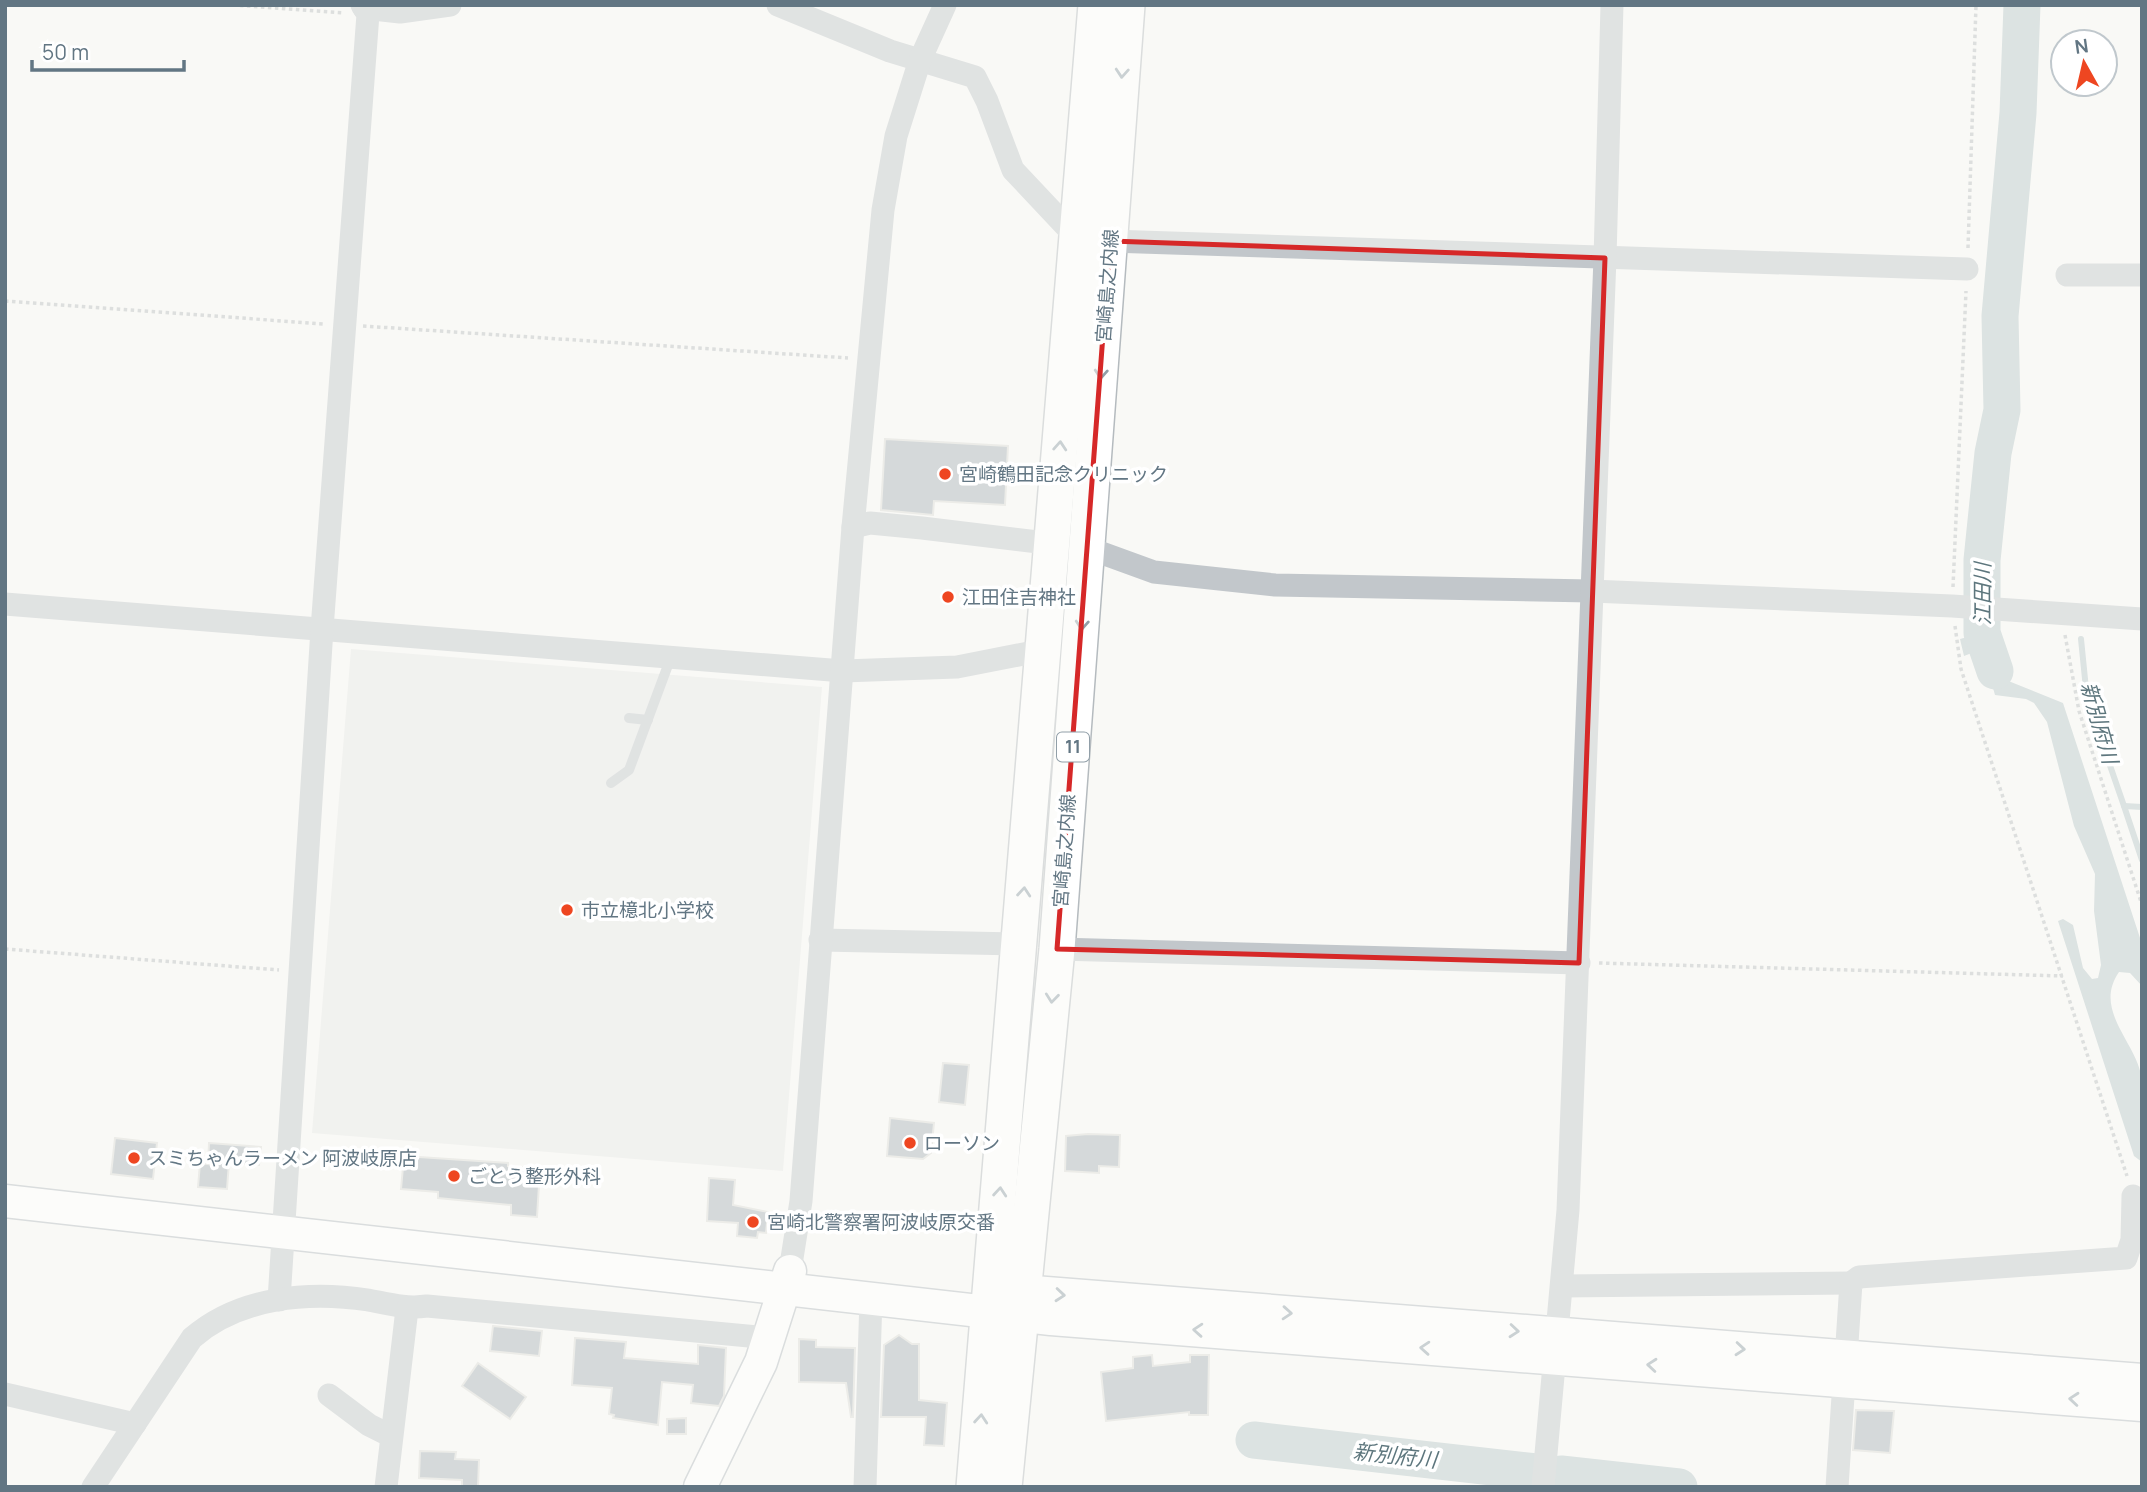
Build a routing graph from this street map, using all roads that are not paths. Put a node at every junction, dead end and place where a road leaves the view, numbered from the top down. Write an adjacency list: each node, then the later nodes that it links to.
1 (450, 5): 7 (street)
2 (778, 5): 8 (street)
3 (945, 5): 8 (street)
4 (1096, 5): 9 (main road, 宮崎島之内線 / 11)
5 (1128, 5): 9 (main road, 宮崎島之内線 / 11, one-way to 9)
6 (1612, 5): 10 (street)
7 (365, 9): 20 (street)
8 (920, 60): 9 (street); 14 (street)
9 (1093, 240): 10 (street); 15 (main road, 宮崎島之内線 / 11, one-way to 9); 16 (main road, 宮崎島之内線 / 11, one-way to 16)
10 (1605, 258): 11 (street); 17 (street)
11 (1967, 269)
12 (2067, 275): 13 (street)
13 (2142, 275)
14 (853, 527): 15 (street); 23 (street)
15 (1053, 544): 16 (street); 21 (main road, 宮崎島之内線 / 11)
16 (1088, 548): 17 (street); 29 (main road, 宮崎島之内線 / 11, one-way to 29)
17 (1591, 591): 19 (street); 30 (street)
18 (5, 604): 20 (street)
19 (2142, 619)
20 (322, 629): 22 (street); 33 (street)
21 (1044, 650): 23 (street); 28 (main road, 宮崎島之内線 / 11, one-way to 21)
22 (671, 656): 23 (street); 25 (lane)
23 (843, 670): 27 (street)
24 (629, 718): 25 (lane)
25 (648, 720): 26 (lane)
26 (611, 783)
27 (820, 940): 28 (street); 34 (street)
28 (1020, 944): 39 (main road, 宮崎島之内線 / 11, one-way to 28)
29 (1057, 949): 30 (street); 39 (main road, 宮崎島之内線 / 11, one-way to 39)
30 (1579, 963): 36 (street)
31 (2133, 1196): 35 (street)
32 (5, 1200): 33 (street)
33 (285, 1230): 34 (street); 38 (street)
34 (786, 1280): 37 (street); 39 (street); 41 (street)
35 (1851, 1283): 36 (street); 43 (street)
36 (1563, 1286): 42 (street)
37 (871, 1298): 39 (street); 53 (street)
38 (279, 1300): 40 (street); 48 (street)
39 (1006, 1301): 42 (street); 54 (main road, 宮崎島之内線 / 11, one-way to 39); 55 (main road, 宮崎島之内線 / 11)
40 (407, 1309): 41 (street); 49 (street)
41 (770, 1338): 52 (street)
42 (1558, 1346): 43 (street); 56 (street)
43 (1845, 1369): 44 (street); 47 (street, one-way to 43); 57 (street)
44 (2142, 1380)
45 (5, 1394): 48 (street)
46 (329, 1395): 49 (street)
47 (2142, 1405)
48 (135, 1424): 50 (street)
49 (391, 1436): 51 (street)
50 (93, 1487)
51 (386, 1487)
52 (701, 1487)
53 (864, 1487)
54 (974, 1487)
55 (1004, 1487)
56 (1543, 1487)
57 (1836, 1487)

